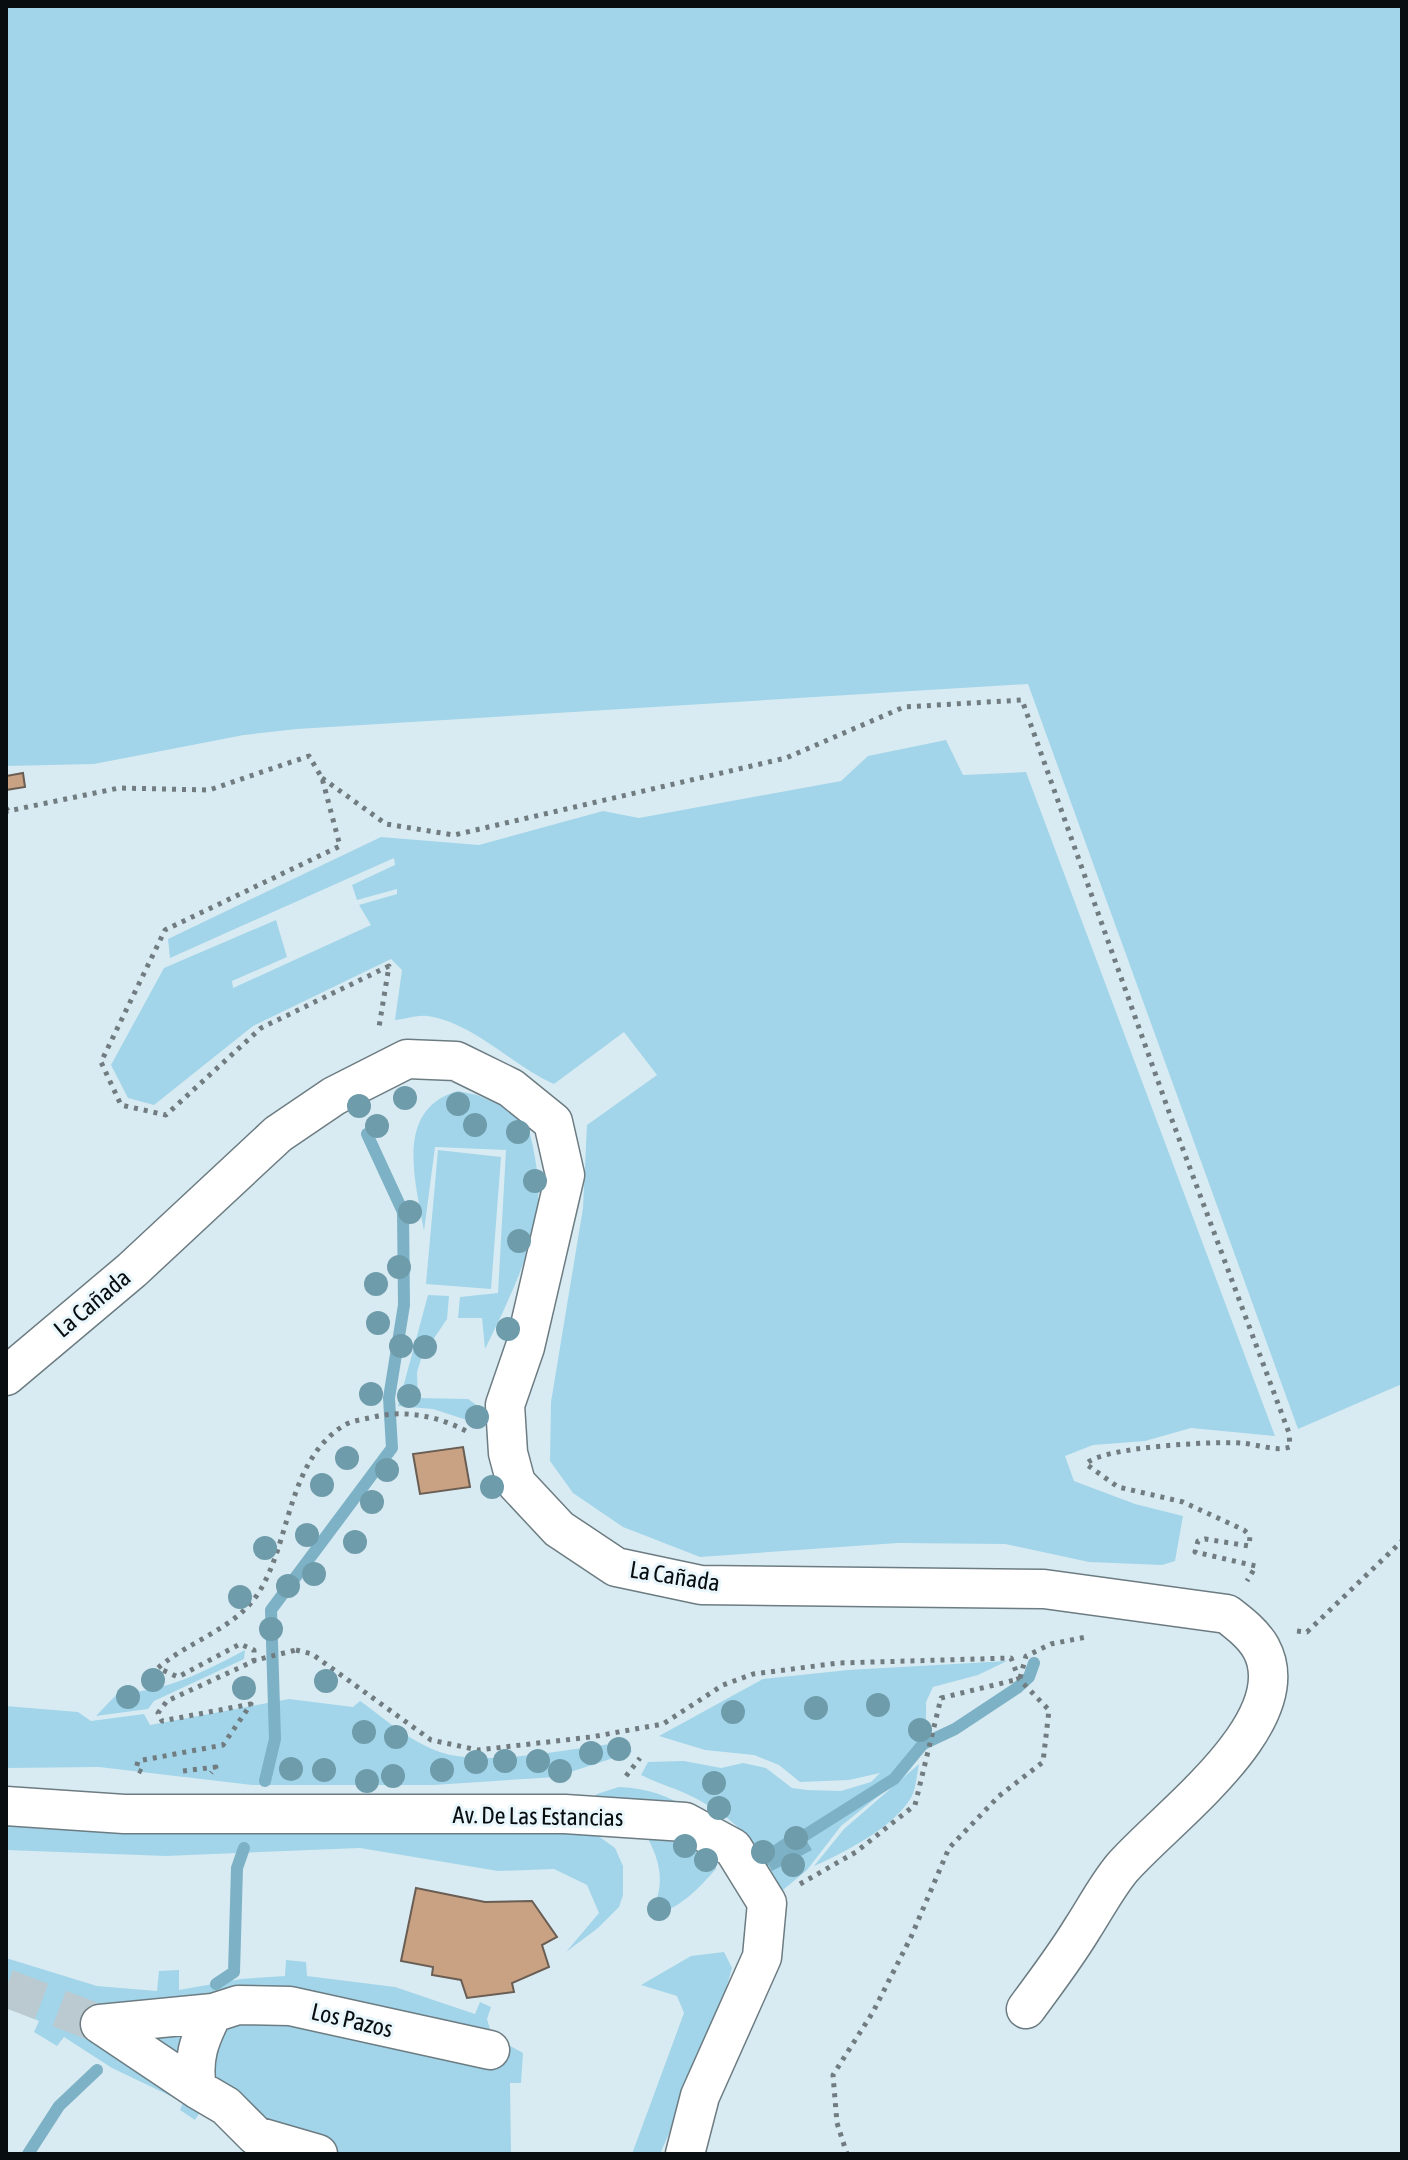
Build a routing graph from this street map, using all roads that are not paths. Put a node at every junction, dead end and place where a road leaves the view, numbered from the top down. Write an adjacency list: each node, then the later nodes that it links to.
1 (6, 1376): 3 (street, La Cañada)
2 (6, 1806): 8 (street, Av. De Las Estancias)
3 (1026, 2009)
4 (213, 2013): 5 (street, Los Pazos); 6 (street); 6 (street, Los Pazos)
5 (490, 2050)
6 (197, 2089): 7 (street, Los Pazos)
7 (318, 2154)
8 (685, 2154)

